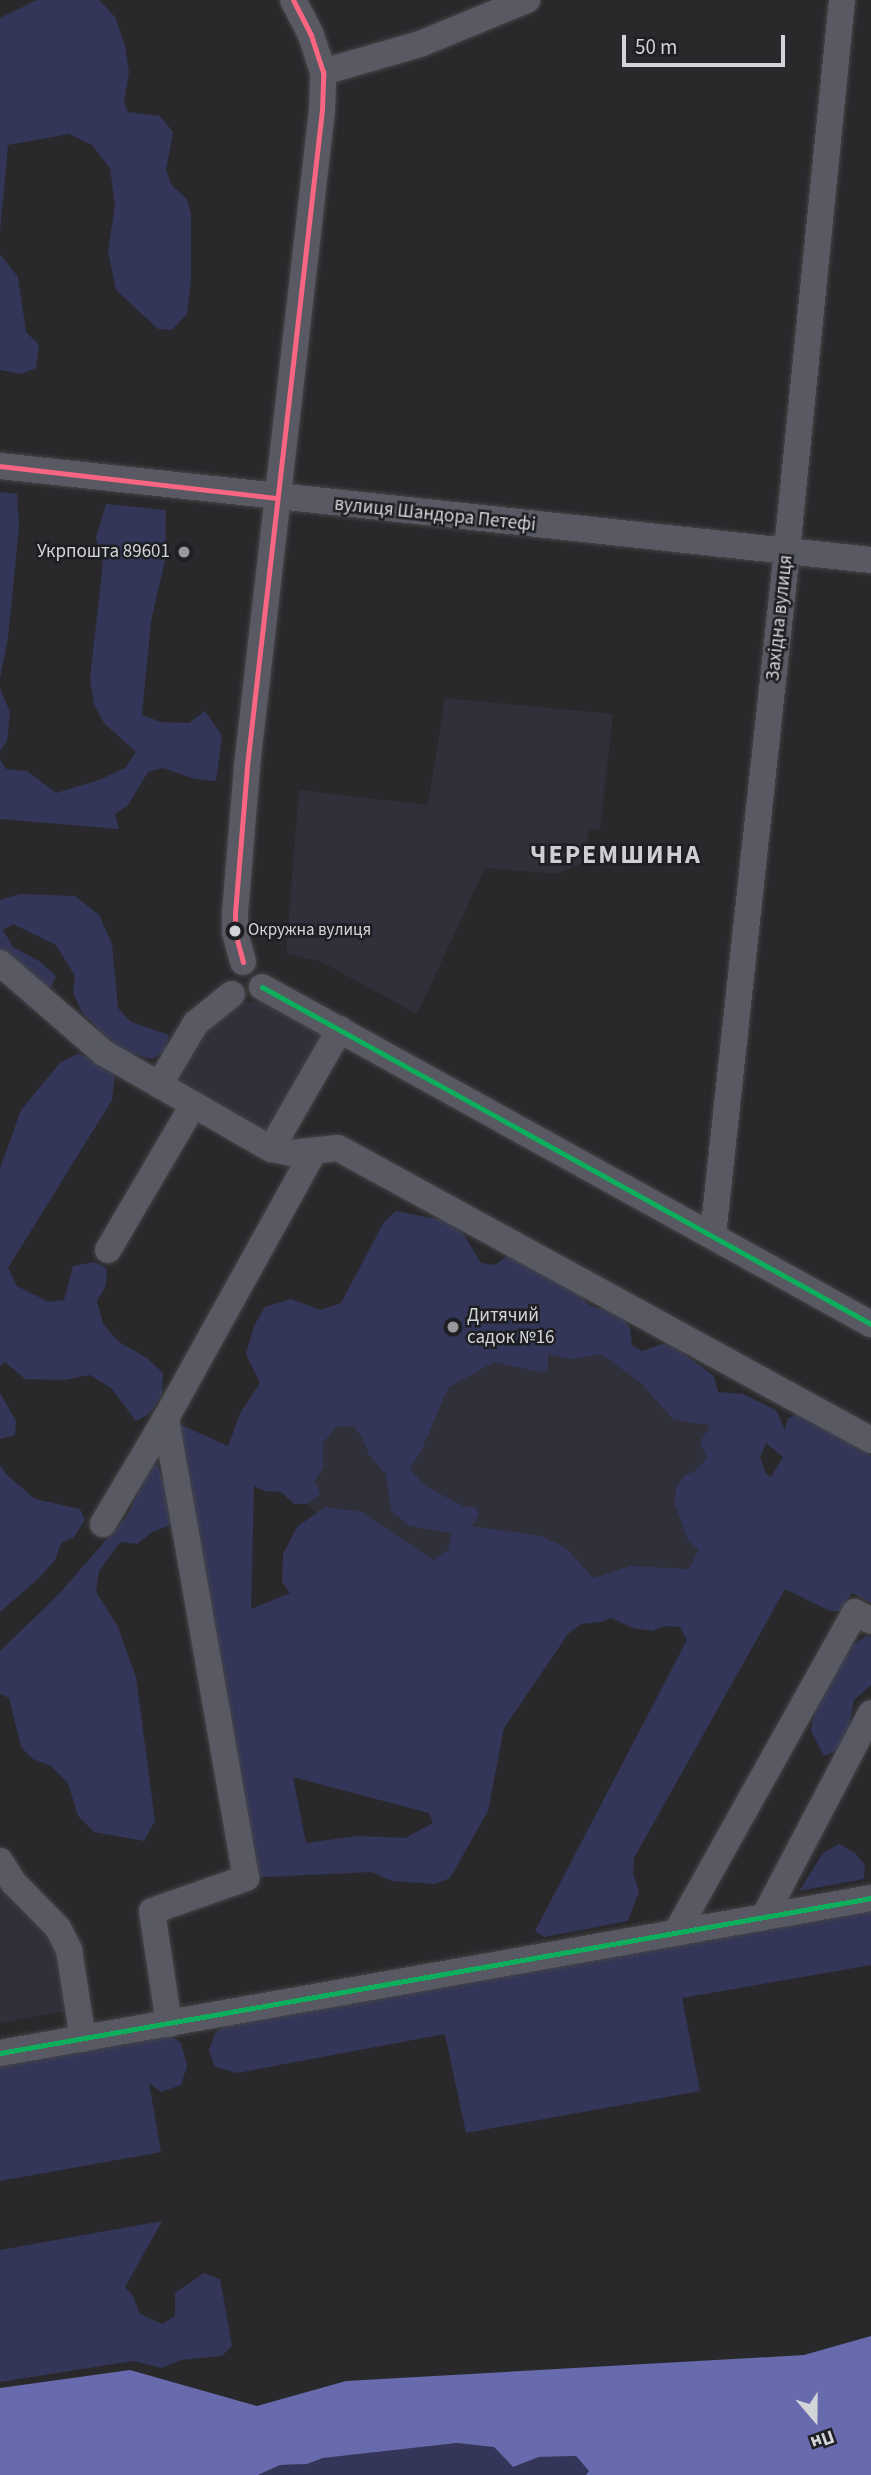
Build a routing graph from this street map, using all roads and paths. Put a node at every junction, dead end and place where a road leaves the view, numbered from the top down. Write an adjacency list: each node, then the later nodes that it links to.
1 (293, 0): 4 (street)
2 (527, 0): 4 (street)
3 (842, 0): 7 (street, Західна вулиця)
4 (323, 72): 6 (street)
5 (0, 466): 6 (street, вулиця Шандора Петефі)
6 (275, 498): 7 (street, вулиця Шандора Петефі); 9 (street)
7 (787, 550): 8 (street, вулиця Шандора Петефі); 18 (street, Західна вулиця)
8 (871, 560)
9 (243, 962): 11 (street); 12 (street)
10 (0, 963): 14 (street)
11 (262, 987): 12 (street); 13 (street)
12 (232, 994): 14 (street)
13 (340, 1029): 16 (street); 18 (street)
14 (159, 1085): 15 (street)
15 (193, 1105): 16 (street); 19 (street)
16 (271, 1149): 17 (street)
17 (314, 1151): 21 (street); 22 (street)
18 (712, 1235): 20 (street)
19 (108, 1250)
20 (871, 1324)
21 (166, 1418): 23 (street); 31 (street)
22 (871, 1440)
23 (103, 1524)
24 (871, 1621): 30 (street)
25 (871, 1713): 29 (street)
26 (0, 1861): 27 (street)
27 (7, 1885): 32 (street)
28 (871, 1898): 29 (street)
29 (764, 1917): 30 (street)
30 (677, 1931): 31 (street)
31 (169, 2024): 32 (street)
32 (83, 2039): 33 (street)
33 (0, 2053)

